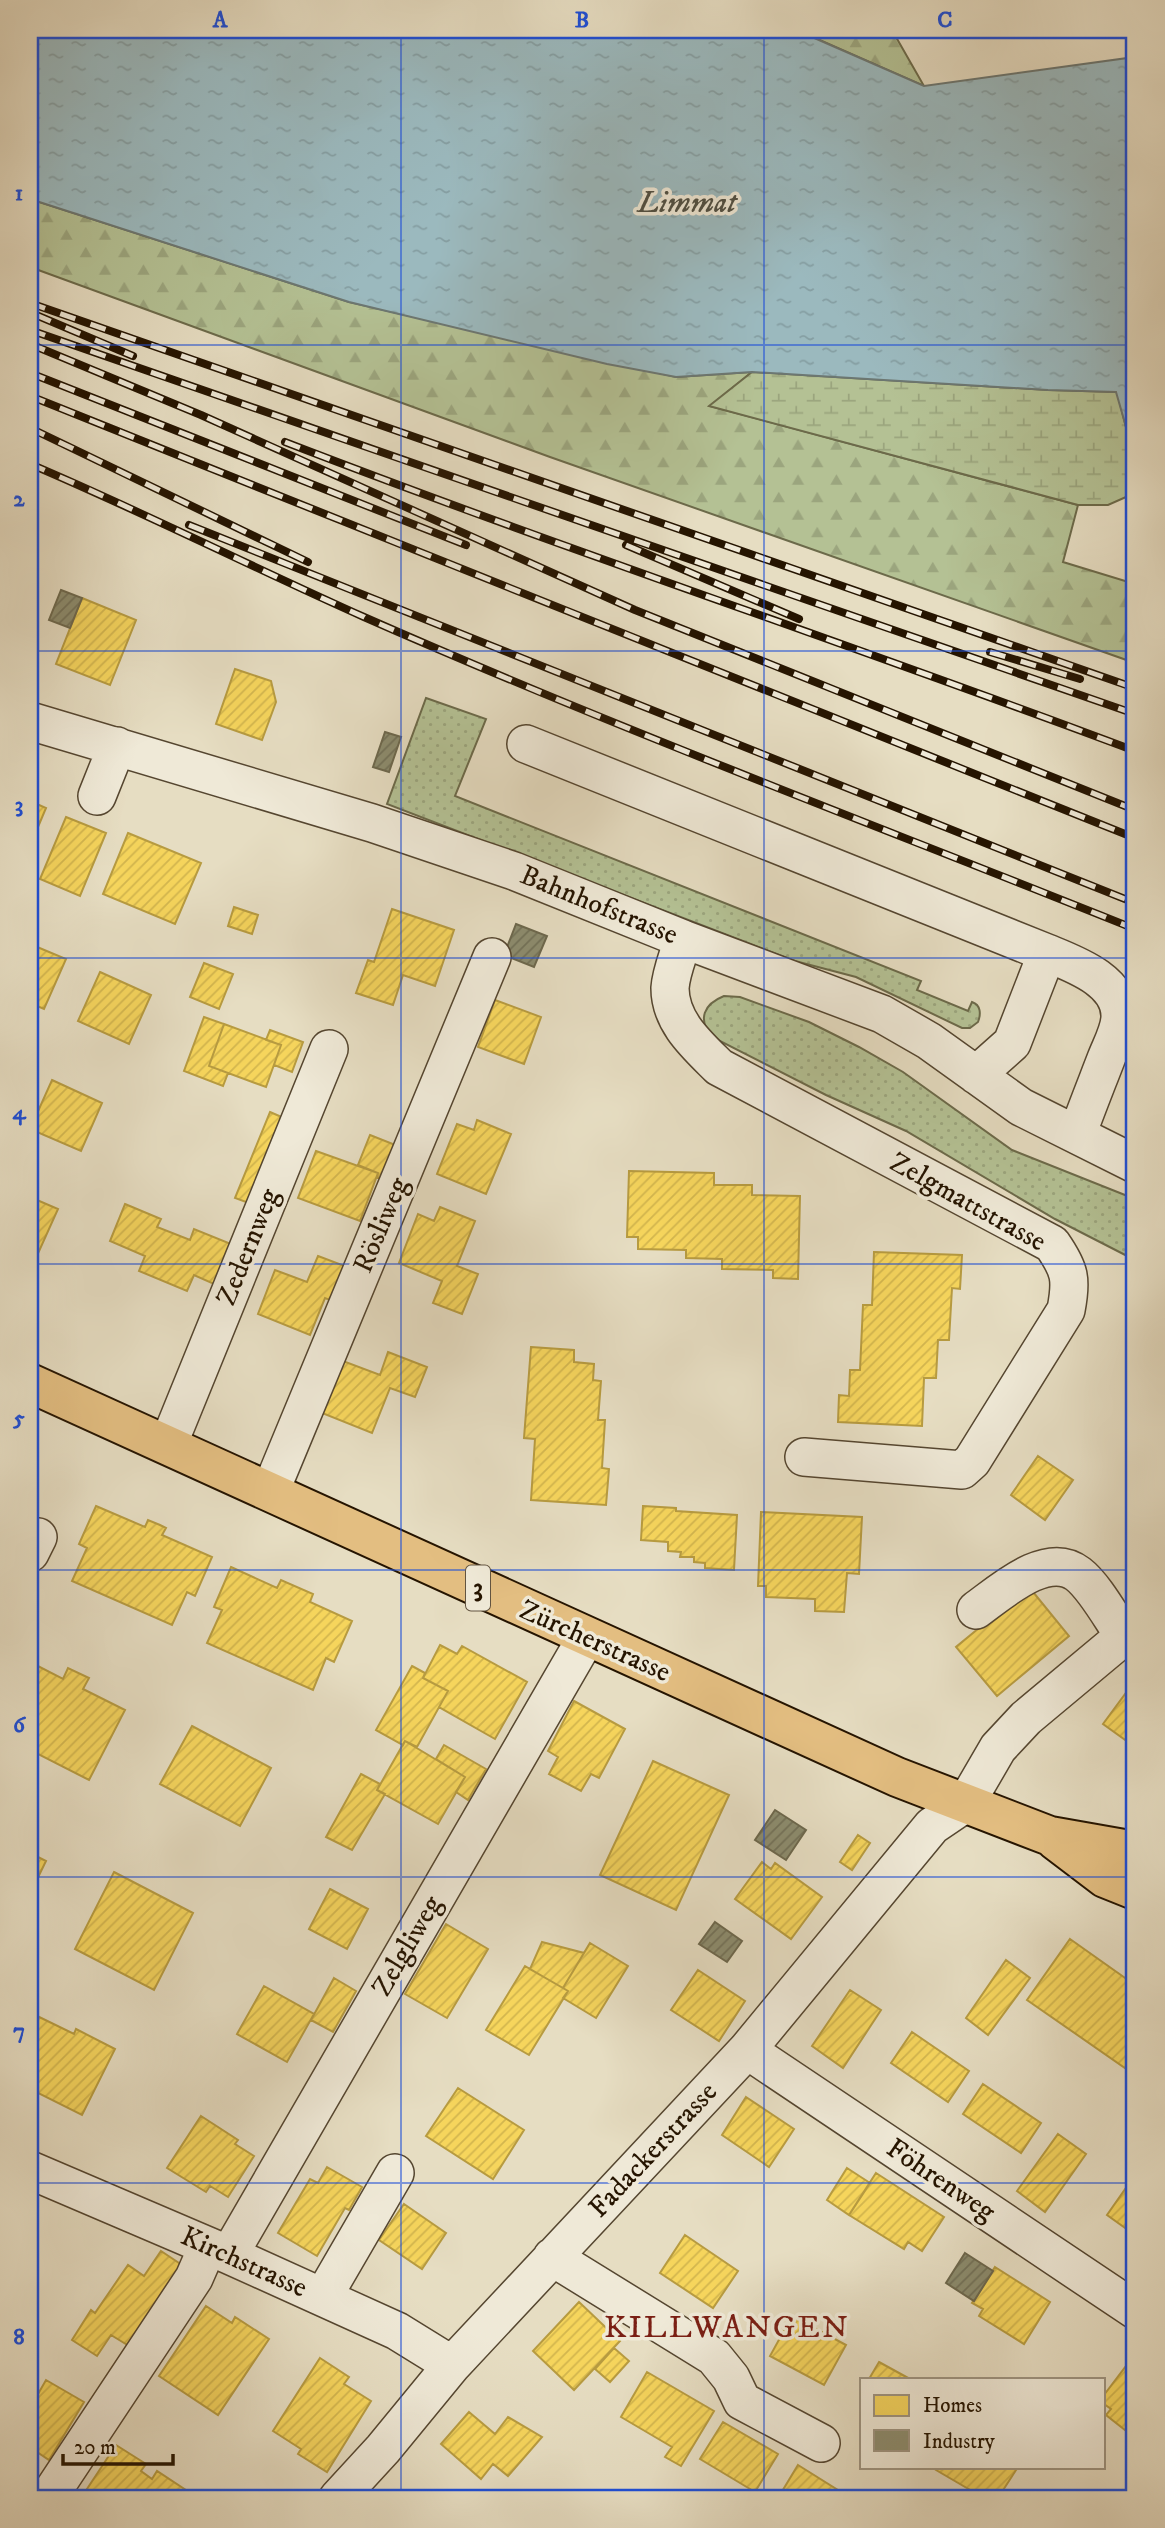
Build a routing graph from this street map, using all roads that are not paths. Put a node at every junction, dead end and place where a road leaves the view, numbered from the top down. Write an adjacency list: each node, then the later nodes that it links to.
1 (30, 721): 3 (street, Bahnhofstrasse)
2 (526, 744): 6 (street)
3 (117, 746): 4 (street); 5 (street, Bahnhofstrasse)
4 (97, 796)
5 (683, 939): 9 (street, Bahnhofstrasse); 14 (street, Zelgmattstrasse)
6 (1047, 953): 9 (street); 10 (street)
7 (492, 957): 15 (street, Rösliweg)
8 (329, 1049): 13 (street, Zedernweg)
9 (976, 1075): 10 (street, Bahnhofstrasse)
10 (1077, 1136): 11 (street, Bahnhofstrasse)
11 (1135, 1164)
12 (30, 1383): 13 (main road, Zürcherstrasse / 3)
13 (168, 1445): 15 (main road, Zürcherstrasse / 3)
14 (804, 1457)
15 (270, 1492): 18 (main road, Zürcherstrasse / 3)
16 (976, 1610): 17 (street)
17 (1130, 1632): 19 (street)
18 (586, 1638): 19 (main road, Zürcherstrasse / 3); 26 (street, Zelgliweg)
19 (966, 1803): 20 (main road, Zürcherstrasse / 3); 23 (street, Fadackerstrasse)
20 (1051, 1836): 21 (main road, Zürcherstrasse / 3); 22 (main road, Zürcherstrasse / 3)
21 (1135, 1851)
22 (1135, 1890)
23 (747, 2050): 27 (street, Fadackerstrasse); 29 (street, Föhrenweg)
24 (30, 2170): 26 (street, Kirchstrasse)
25 (395, 2174): 28 (street)
26 (218, 2250): 28 (street, Kirchstrasse); 32 (street, Zelgliweg)
27 (552, 2257): 30 (street, Fadackerstrasse); 31 (street)
28 (323, 2297): 30 (street, Kirchstrasse)
29 (1135, 2310)
30 (452, 2365): 33 (street, Fadackerstrasse)
31 (821, 2443)
32 (48, 2498)
33 (338, 2498)

